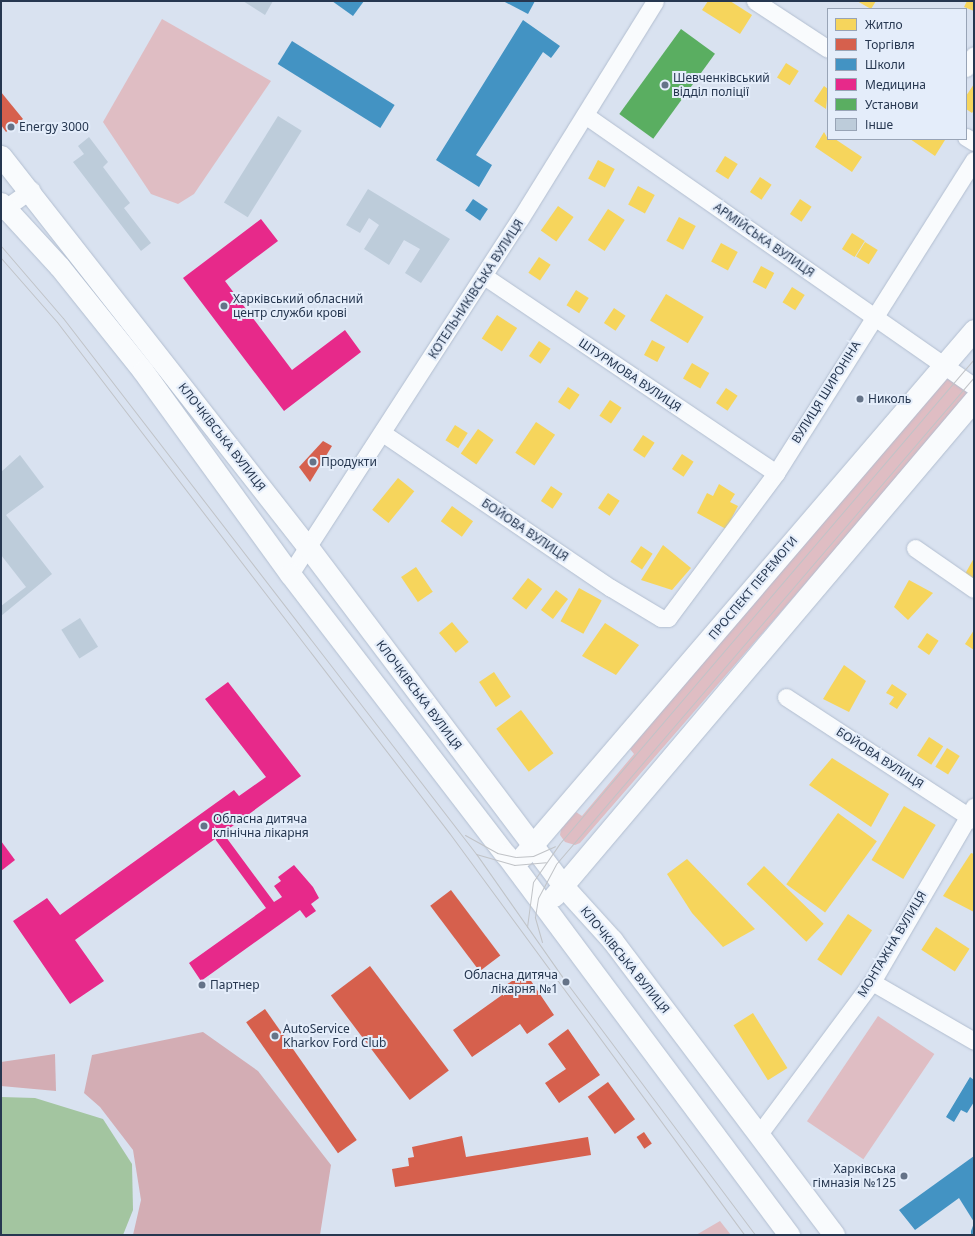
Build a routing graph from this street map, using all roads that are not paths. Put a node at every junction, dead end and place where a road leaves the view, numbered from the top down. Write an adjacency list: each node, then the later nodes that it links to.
1 (655, 1): 6 (street, КОТЕЛЬНИКІВСЬКА ВУЛИЦЯ)
2 (755, 1): 3 (street)
3 (827, 48)
4 (974, 55): 5 (street)
5 (967, 66)
6 (585, 115): 11 (street, КОТЕЛЬНИКІВСЬКА ВУЛИЦЯ); 12 (street, АРМІЙСЬКА ВУЛИЦЯ)
7 (1, 156): 9 (main road, КЛОЧКІВСЬКА ВУЛИЦЯ)
8 (974, 160): 12 (street, ВУЛИЦЯ ШИРОНІНА)
9 (30, 190): 10 (street); 19 (main road, КЛОЧКІВСЬКА ВУЛИЦЯ)
10 (2, 207): 21 (main road, КЛОЧКІВСЬКА ВУЛИЦЯ)
11 (484, 276): 17 (street, КОТЕЛЬНИКІВСЬКА ВУЛИЦЯ); 18 (street, ШТУРМОВА ВУЛИЦЯ)
12 (874, 317): 14 (street, АРМІЙСЬКА ВУЛИЦЯ); 18 (street, ВУЛИЦЯ ШИРОНІНА)
13 (974, 330): 14 (main road, ПРОСПЕКТ ПЕРЕМОГИ)
14 (945, 364): 15 (street, АРМІЙСЬКА ВУЛИЦЯ); 26 (main road, ПРОСПЕКТ ПЕРЕМОГИ)
15 (974, 386)
16 (974, 400): 28 (main road)
17 (384, 434): 19 (street, КОТЕЛЬНИКІВСЬКА ВУЛИЦЯ); 23 (street, БОЙОВА ВУЛИЦЯ)
18 (776, 473): 23 (street, ВУЛИЦЯ ШИРОНІНА)
19 (308, 547): 21 (street, КОТЕЛЬНИКІВСЬКА ВУЛИЦЯ); 26 (main road, КЛОЧКІВСЬКА ВУЛИЦЯ)
20 (915, 548): 22 (street)
21 (290, 574): 27 (main road, КЛОЧКІВСЬКА ВУЛИЦЯ)
22 (974, 589)
23 (668, 618)
24 (786, 696): 25 (street, БОЙОВА ВУЛИЦЯ)
25 (972, 814): 30 (street, МОНТАЖНА ВУЛИЦЯ)
26 (533, 847): 27 (main road, ПРОСПЕКТ ПЕРЕМОГИ); 28 (main road, КЛОЧКІВСЬКА ВУЛИЦЯ)
27 (514, 865): 29 (main road, КЛОЧКІВСЬКА ВУЛИЦЯ)
28 (563, 886): 29 (main road); 32 (main road, КЛОЧКІВСЬКА ВУЛИЦЯ)
29 (545, 906): 33 (main road, КЛОЧКІВСЬКА ВУЛИЦЯ)
30 (872, 982): 31 (street); 32 (street, МОНТАЖНА ВУЛИЦЯ)
31 (974, 1041)
32 (759, 1134): 34 (main road, КЛОЧКІВСЬКА ВУЛИЦЯ)
33 (789, 1235)
34 (834, 1235)

